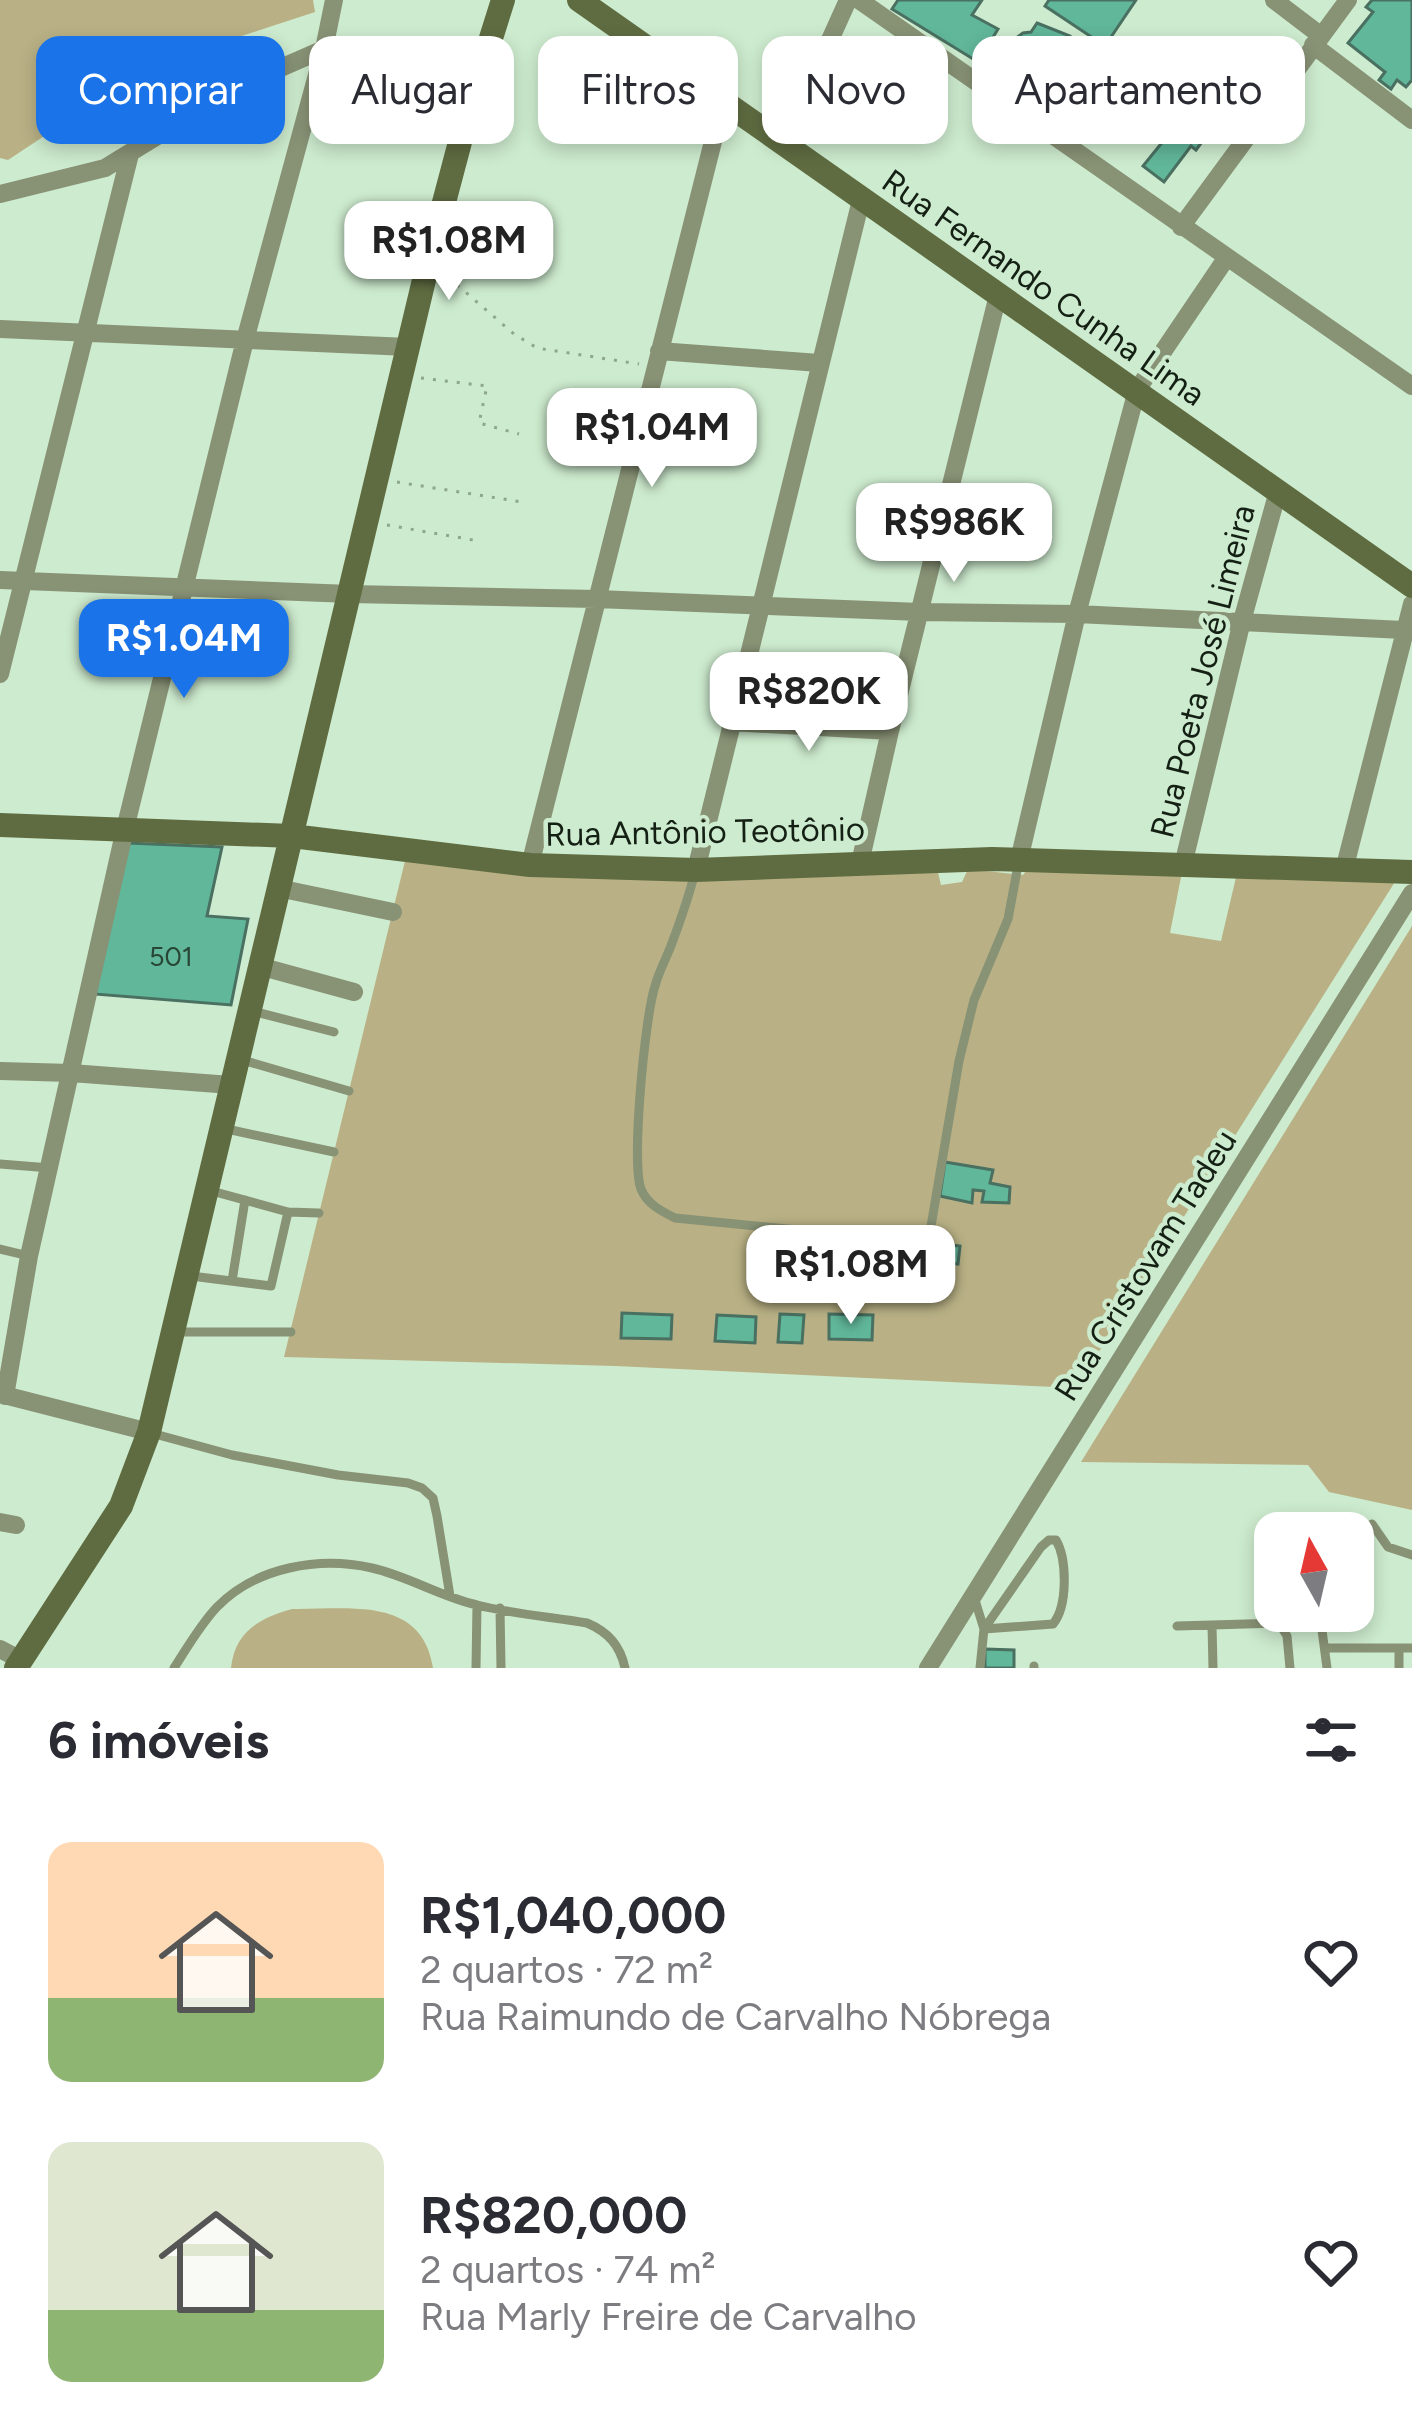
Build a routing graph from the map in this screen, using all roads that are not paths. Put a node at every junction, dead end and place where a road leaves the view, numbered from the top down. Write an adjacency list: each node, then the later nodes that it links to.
1 (334, 0): 8 (street)
2 (503, 0): 9 (street)
3 (579, 0): 10 (street, Rua Fernando Cunha Lima)
4 (848, 0): 11 (street)
5 (859, 0): 22 (street)
6 (1274, 0): 12 (street)
7 (1348, 0): 12 (street)
8 (327, 36)
9 (492, 36)
10 (630, 36)
11 (832, 36)
12 (1316, 40): 15 (street); 22 (street)
13 (309, 56): 19 (street)
14 (309, 104): 27 (street)
15 (1412, 120)
16 (460, 144): 28 (street)
17 (712, 144): 29 (street)
18 (783, 144): 21 (street, Rua Fernando Cunha Lima)
19 (130, 154): 20 (street); 26 (street)
20 (0, 194)
21 (861, 200): 24 (street, Rua Fernando Cunha Lima); 30 (street)
22 (1181, 227): 23 (street)
23 (1227, 257): 31 (street); 32 (street)
24 (998, 295): 32 (street, Rua Fernando Cunha Lima); 42 (street)
25 (0, 329): 26 (street)
26 (86, 332): 27 (street); 35 (street)
27 (245, 340): 28 (street); 37 (street)
28 (408, 347): 38 (street)
29 (657, 359): 30 (street); 39 (street)
30 (820, 363): 41 (street)
31 (1412, 386)
32 (1137, 390): 33 (street, Rua Fernando Cunha Lima); 43 (street)
33 (1278, 491): 36 (street, Rua Fernando Cunha Lima); 44 (street, Rua Poeta José Limeira)
34 (0, 580): 35 (street)
35 (24, 580): 37 (street); 46 (street)
36 (1412, 586)
37 (184, 587): 38 (street); 50 (street)
38 (350, 594): 39 (street); 51 (street)
39 (597, 598): 41 (street); 55 (street)
40 (1412, 604): 45 (street)
41 (759, 605): 42 (street); 47 (street)
42 (920, 612): 43 (street); 48 (street)
43 (1077, 614): 44 (street); 52 (street)
44 (1242, 621): 45 (street); 54 (street, Rua Poeta José Limeira)
45 (1403, 630): 57 (street)
46 (0, 674)
47 (731, 722): 48 (street); 56 (street)
48 (890, 731): 53 (street)
49 (0, 826): 50 (street, Rua Antônio Teotônio)
50 (125, 830): 51 (street, Rua Antônio Teotônio); 68 (street)
51 (292, 836): 55 (street, Rua Antônio Teotônio); 59 (street)
52 (1019, 860): 53 (street, Rua Antônio Teotônio); 54 (street, Rua Antônio Teotônio); 80 (lane)
53 (860, 863): 56 (street, Rua Antônio Teotônio)
54 (1183, 865): 57 (street, Rua Antônio Teotônio)
55 (530, 866): 56 (street, Rua Antônio Teotônio)
56 (696, 870): 79 (lane)
57 (1344, 870): 58 (street, Rua Antônio Teotônio)
58 (1412, 872)
59 (278, 888): 61 (street); 62 (street)
60 (1412, 892): 92 (street, Rua Cristovam Tadeu)
61 (393, 912)
62 (259, 966): 63 (street); 64 (street)
63 (354, 992)
64 (249, 1010): 65 (lane); 66 (street)
65 (334, 1032)
66 (237, 1059): 69 (street); 70 (lane)
67 (0, 1071): 68 (street)
68 (71, 1073): 69 (street); 74 (street)
69 (231, 1084): 71 (street)
70 (349, 1091)
71 (221, 1127): 72 (lane); 75 (street)
72 (334, 1152)
73 (0, 1164): 74 (lane)
74 (50, 1168): 82 (street)
75 (206, 1190): 76 (lane); 83 (street)
76 (245, 1200): 77 (lane); 84 (lane)
77 (288, 1212): 78 (lane); 84 (lane)
78 (320, 1213)
79 (837, 1234)
80 (929, 1238)
81 (0, 1249): 82 (lane)
82 (29, 1256): 87 (street)
83 (186, 1275): 84 (lane); 85 (street)
84 (232, 1281)
85 (173, 1332): 86 (lane); 88 (street)
86 (291, 1332)
87 (2, 1400): 88 (street)
88 (149, 1432): 91 (lane); 102 (street)
89 (1374, 1527): 90 (lane)
90 (1412, 1555)
91 (451, 1596): 93 (lane); 103 (lane)
92 (974, 1597): 97 (lane); 107 (street, Rua Cristovam Tadeu)
93 (477, 1605): 94 (lane); 104 (lane)
94 (500, 1608): 105 (lane); 106 (lane)
95 (1212, 1625): 96 (lane); 109 (lane); 110 (lane)
96 (1177, 1626)
97 (984, 1629): 97 (lane); 108 (lane)
98 (1323, 1632): 99 (lane)
99 (1325, 1648): 100 (lane); 111 (lane)
100 (1399, 1648): 101 (lane); 112 (lane)
101 (1412, 1648)
102 (12, 1659)
103 (174, 1668)
104 (476, 1668)
105 (501, 1668)
106 (625, 1668)
107 (928, 1668)
108 (980, 1668)
109 (1213, 1668)
110 (1290, 1668)
111 (1327, 1668)
112 (1400, 1668)

